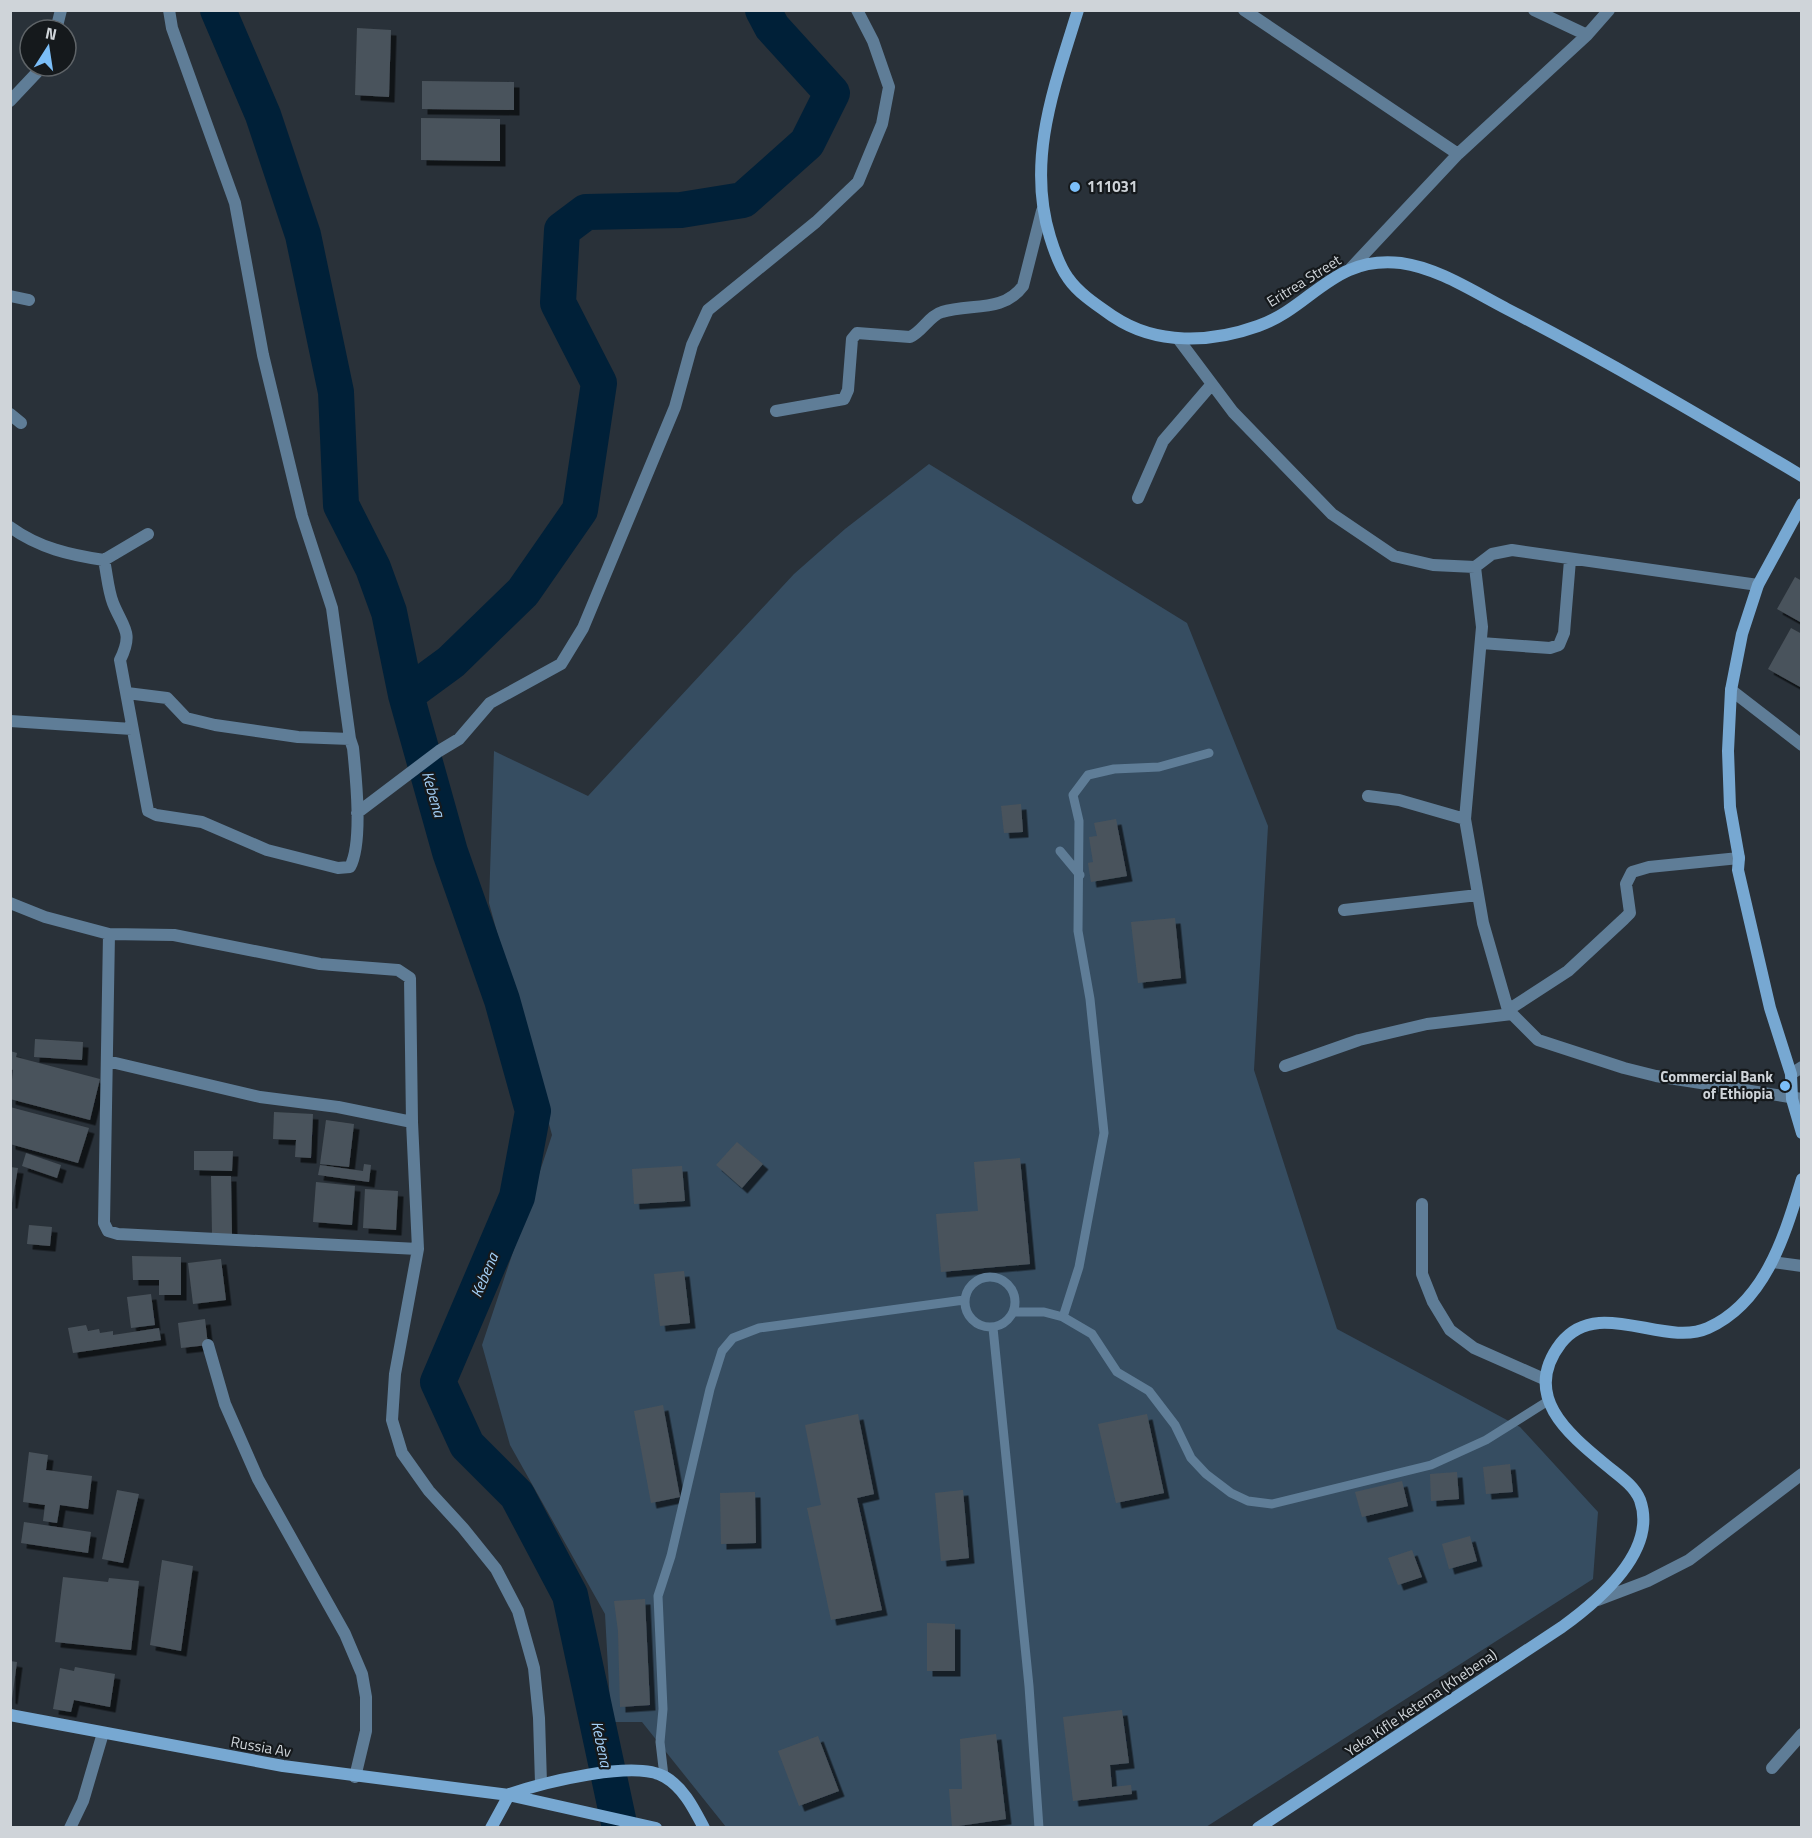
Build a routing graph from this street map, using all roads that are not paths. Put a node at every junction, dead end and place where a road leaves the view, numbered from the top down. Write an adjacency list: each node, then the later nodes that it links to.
1 (169, 10): 34 (street)
2 (857, 10): 38 (street)
3 (1078, 10): 11 (main road, Eritrea Street)
4 (1244, 10): 10 (street)
5 (1534, 10): 7 (street)
6 (1609, 10): 7 (street)
7 (1587, 35): 10 (street)
8 (32, 78): 9 (street)
9 (10, 101)
10 (1458, 154): 12 (street)
11 (1042, 211): 15 (main road, Eritrea Street); 17 (street)
12 (1350, 267): 15 (main road, Eritrea Street); 20 (main road, Eritrea Street)
13 (10, 296): 14 (street)
14 (29, 300)
15 (1179, 340): 16 (street)
16 (1212, 384): 21 (street); 27 (street)
17 (776, 411)
18 (10, 414): 19 (street)
19 (21, 423)
20 (1802, 476)
21 (1138, 498)
22 (1802, 504): 28 (main road)
23 (10, 527): 25 (street)
24 (148, 534): 25 (street)
25 (104, 560): 31 (street)
26 (1570, 560): 27 (street); 28 (street); 29 (street)
27 (1475, 567): 29 (street)
28 (1758, 585): 30 (main road)
29 (1481, 643): 39 (street)
30 (1731, 690): 35 (street); 41 (main road)
31 (127, 693): 33 (street); 34 (street)
32 (10, 721): 33 (street)
33 (132, 729): 38 (street)
34 (350, 739): 38 (street)
35 (1802, 746)
36 (1209, 753): 42 (lane)
37 (1368, 796): 39 (street)
38 (357, 813)
39 (1465, 819): 43 (street)
40 (1060, 851): 42 (lane)
41 (1739, 858): 47 (street); 51 (main road)
42 (1080, 875): 62 (lane)
43 (1478, 895): 45 (street); 47 (street)
44 (10, 903): 46 (street)
45 (1344, 910)
46 (109, 934): 48 (street); 53 (street)
47 (1510, 1012): 49 (street); 52 (street)
48 (107, 1061): 53 (street); 57 (street)
49 (1285, 1066)
50 (1802, 1066): 51 (street)
51 (1791, 1074): 52 (main road)
52 (1797, 1099): 54 (main road)
53 (412, 1122): 57 (street)
54 (1802, 1133)
55 (1802, 1179): 58 (main road)
56 (1422, 1204): 65 (street)
57 (418, 1249): 75 (street)
58 (1772, 1262): 59 (street); 65 (main road)
59 (1802, 1266)
60 (964, 1300): 61 (lane); 63 (lane); 73 (lane)
61 (1014, 1312): 62 (lane); 63 (lane)
62 (1063, 1317): 66 (lane)
63 (993, 1328): 81 (lane)
64 (208, 1345): 74 (street)
65 (1544, 1379): 66 (main road)
66 (1548, 1401): 68 (main road, Yeka Kifle Ketema (Khebena))
67 (1802, 1474): 68 (street)
68 (1598, 1600): 82 (main road, Yeka Kifle Ketema (Khebena))
69 (10, 1715): 70 (main road, Russia Av)
70 (103, 1733): 74 (main road, Russia Av); 77 (street)
71 (1802, 1734): 72 (street)
72 (1772, 1768)
73 (659, 1774): 75 (main road, Russia Av); 80 (main road)
74 (355, 1777): 76 (main road, Russia Av)
75 (541, 1784): 76 (main road, Russia Av)
76 (509, 1795): 78 (main road); 79 (main road, Russia Av)
77 (70, 1827)
78 (491, 1827)
79 (656, 1827)
80 (704, 1827)
81 (1038, 1827)
82 (1258, 1827)

